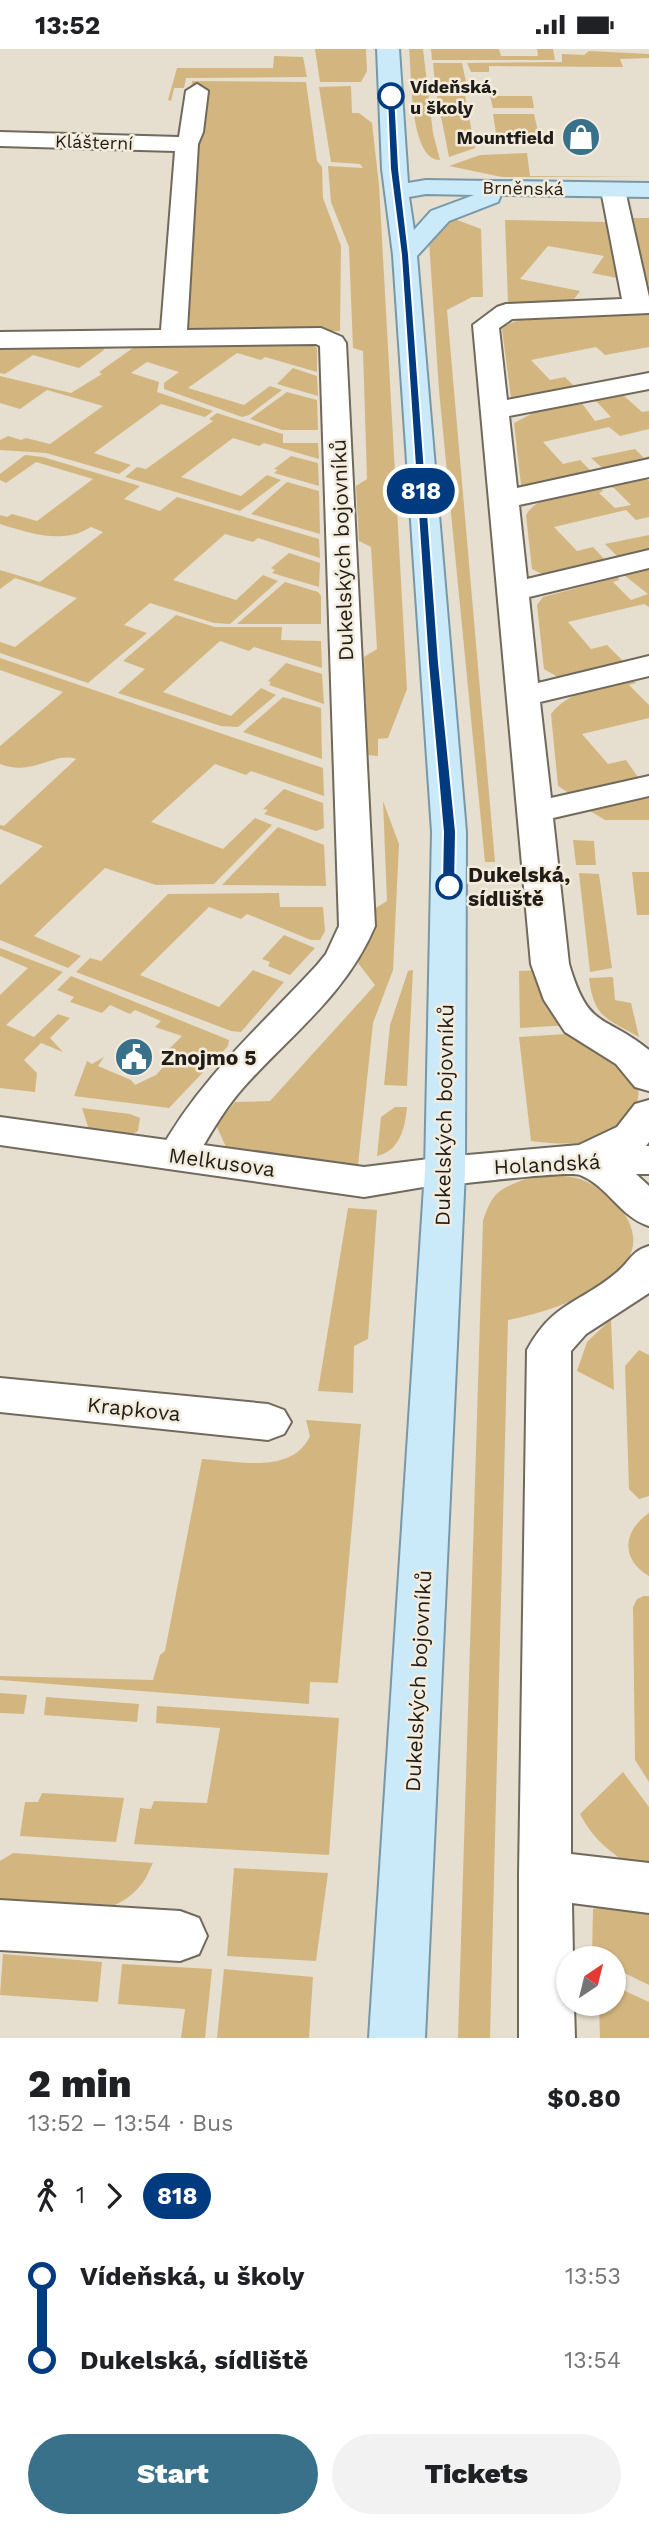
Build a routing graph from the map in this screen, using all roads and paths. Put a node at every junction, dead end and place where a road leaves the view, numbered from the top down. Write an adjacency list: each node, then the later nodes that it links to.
1 (388, 49): 3 (main road, Dukelských bojovníků)
2 (197, 91): 5 (street)
3 (394, 131): 6 (main road); 8 (main road, Dukelských bojovníků)
4 (0, 139): 5 (street, Klášterní)
5 (187, 144): 12 (street)
6 (603, 189): 7 (main road, Brněnská); 8 (main road, Brněnská); 9 (main road); 11 (street)
7 (649, 190)
8 (398, 193): 9 (main road); 10 (main road, Dukelských bojovníků)
9 (512, 194): 10 (main road)
10 (405, 255): 30 (main road, Dukelských bojovníků)
11 (643, 305): 15 (street)
12 (173, 338): 13 (street, Dukelských bojovníků); 27 (street, Dukelských bojovníků)
13 (0, 340)
14 (649, 381): 15 (street)
15 (494, 411): 17 (street)
16 (649, 468): 17 (street)
17 (503, 500): 19 (street)
18 (649, 559): 19 (street)
19 (513, 591): 21 (street)
20 (649, 666): 21 (street)
21 (523, 696): 23 (street)
22 (649, 786): 23 (street)
23 (535, 812): 24 (street)
24 (649, 1078)
25 (649, 1114): 28 (street)
26 (0, 1131): 27 (street, Melkusova)
27 (178, 1155): 30 (street, Melkusova)
28 (585, 1159): 29 (street, Holandská); 30 (street, Holandská); 31 (street)
29 (649, 1160)
30 (445, 1171): 39 (main road, Dukelských bojovníků)
31 (649, 1211)
32 (649, 1262): 35 (street)
33 (0, 1395): 34 (street, Krapkova)
34 (268, 1422)
35 (545, 1875): 36 (street); 40 (street)
36 (649, 1888)
37 (0, 1924): 38 (street)
38 (180, 1936)
39 (397, 2038)
40 (547, 2038)

